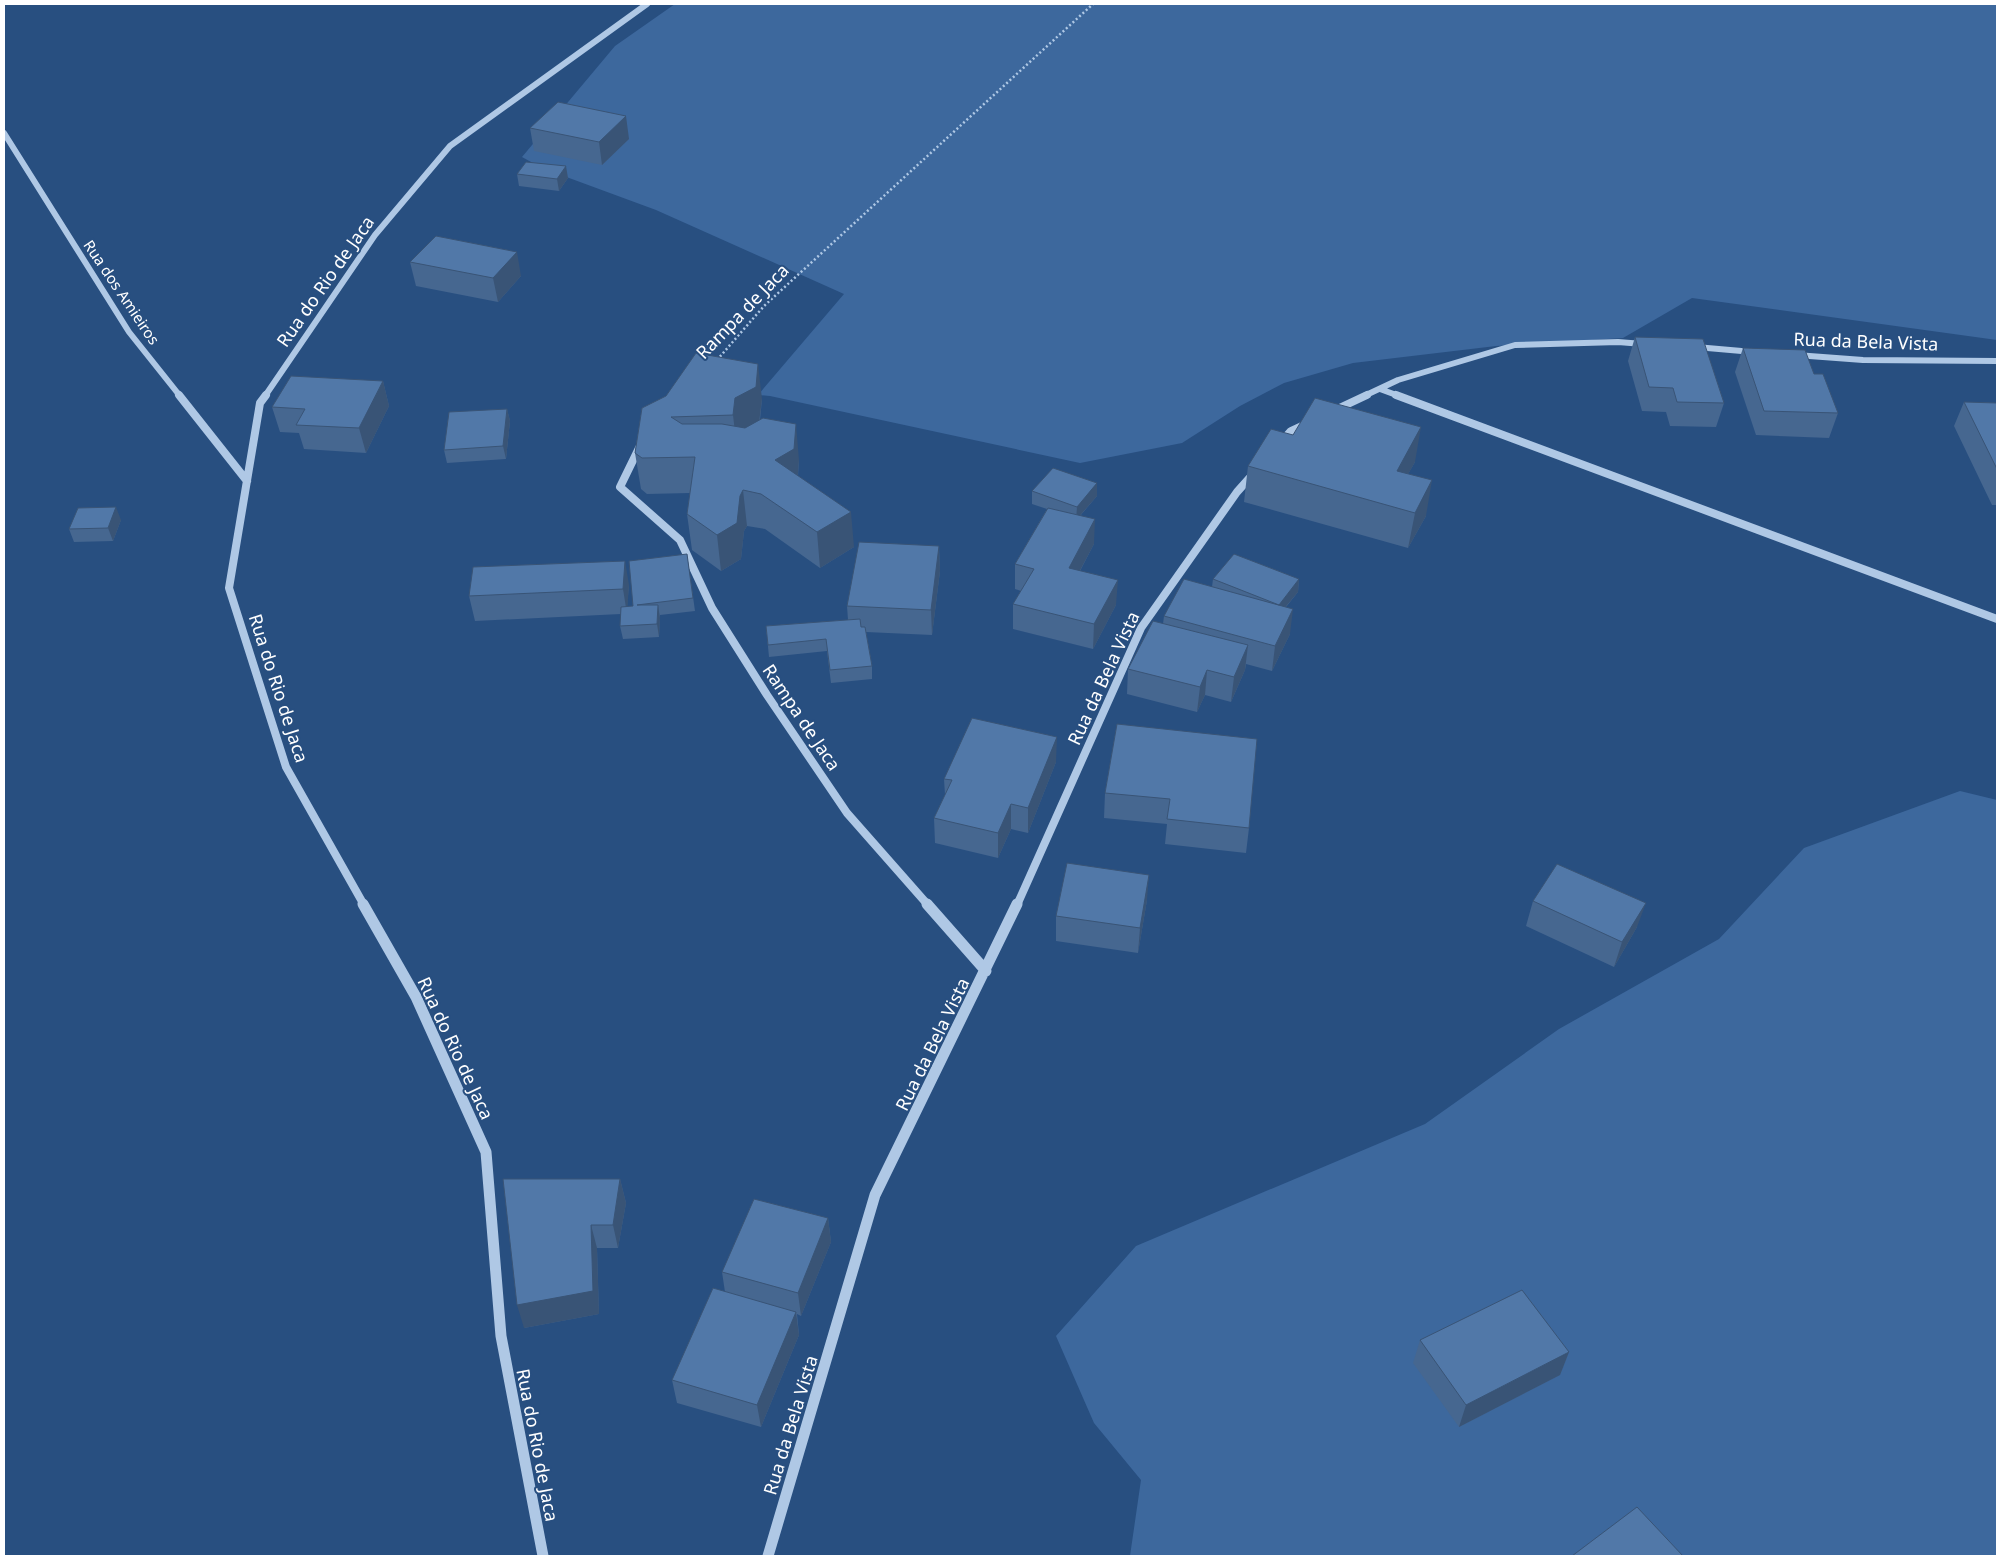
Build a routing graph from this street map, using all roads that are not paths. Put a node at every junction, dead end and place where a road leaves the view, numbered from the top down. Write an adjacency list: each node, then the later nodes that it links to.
1 (647, 4): 14 (street, Rua do Rio de Jaca)
2 (4, 132): 14 (street, Rua dos Amieiros)
3 (1658, 345): 8 (street)
4 (1687, 347): 5 (street)
5 (1765, 353)
6 (1785, 354): 7 (street, Rua da Bela Vista)
7 (1997, 362)
8 (1380, 389): 9 (street); 15 (street)
9 (1327, 414)
10 (1318, 418): 12 (street)
11 (642, 442): 16 (street, Rampa de Jaca)
12 (1273, 452)
13 (1261, 465): 16 (street, Rua da Bela Vista)
14 (248, 481): 17 (street, Rua do Rio de Jaca)
15 (1997, 619)
16 (986, 971): 18 (street, Rua da Bela Vista)
17 (543, 1556)
18 (768, 1556)

